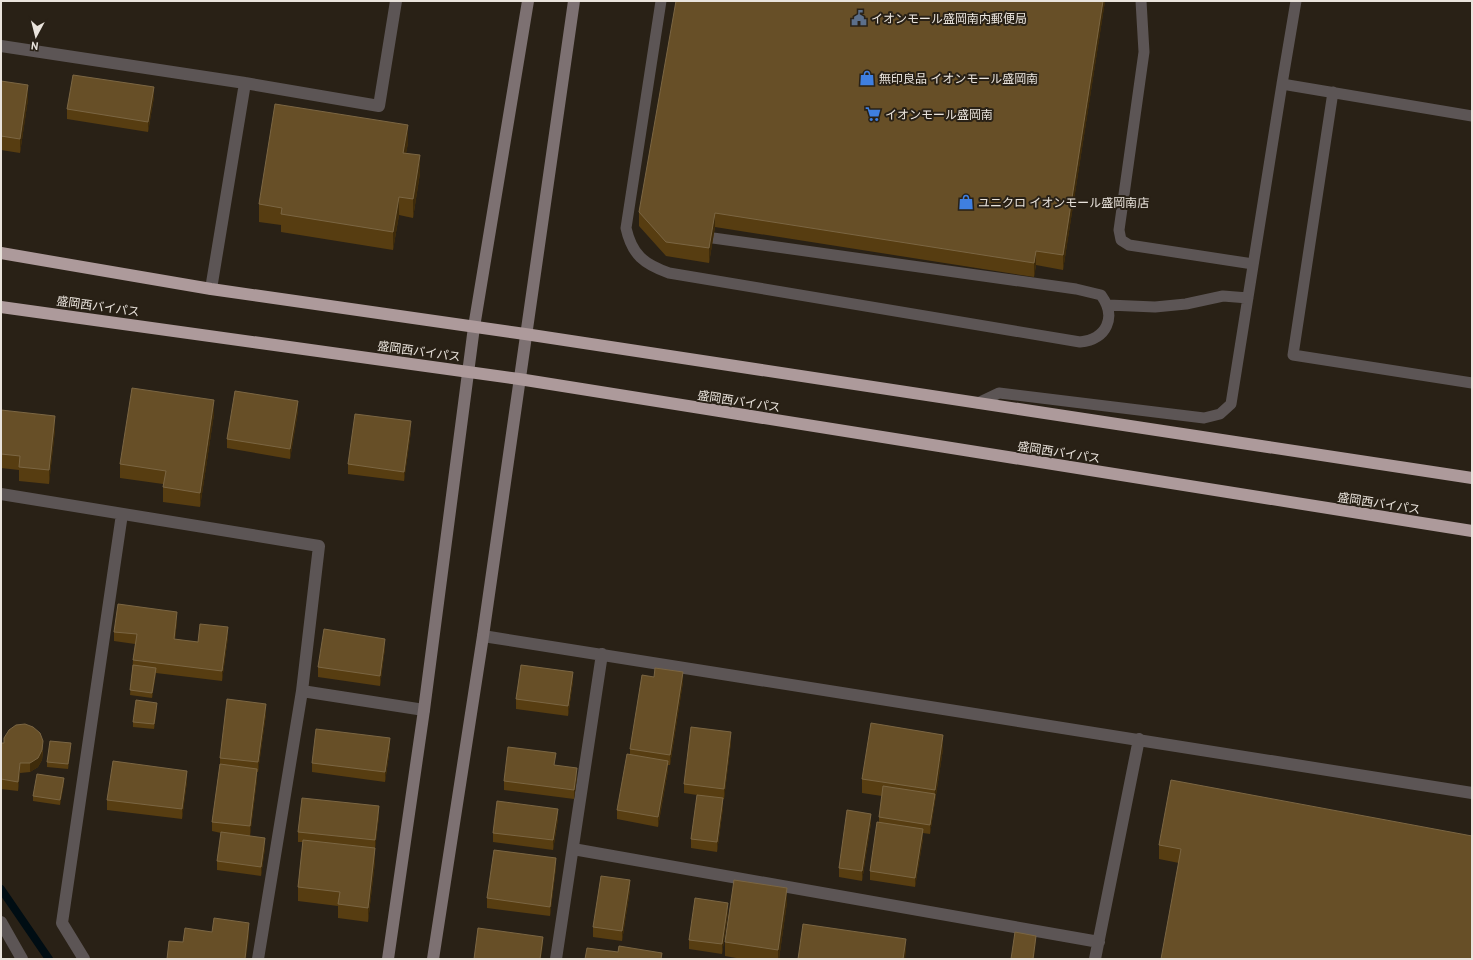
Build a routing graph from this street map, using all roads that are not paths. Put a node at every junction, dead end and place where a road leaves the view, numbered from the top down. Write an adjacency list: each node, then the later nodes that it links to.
1 (396, 1): 8 (street)
2 (528, 1): 19 (street)
3 (574, 1): 20 (street)
4 (661, 1): 17 (lane)
5 (1141, 1): 14 (lane)
6 (1296, 1): 9 (lane)
7 (1, 46): 8 (street)
8 (245, 83): 15 (street)
9 (1282, 84): 10 (lane); 14 (lane)
10 (1333, 92): 11 (lane); 23 (lane)
11 (1472, 116)
12 (713, 238): 17 (lane)
13 (1, 253): 15 (highway)
14 (1253, 264): 16 (lane)
15 (211, 289): 19 (highway)
16 (1248, 298): 17 (lane); 24 (lane)
17 (1108, 305)
18 (1, 307): 21 (highway, 盛岡西バイパス)
19 (474, 327): 20 (highway); 21 (street)
20 (525, 334): 22 (street); 24 (highway)
21 (468, 372): 22 (highway, 盛岡西バイパス); 32 (street)
22 (519, 379): 28 (highway, 盛岡西バイパス); 29 (street)
23 (1472, 383)
24 (978, 403): 25 (highway)
25 (1472, 478)
26 (1, 494): 27 (street)
27 (122, 514): 31 (street); 39 (street)
28 (1472, 532)
29 (483, 636): 30 (street); 42 (street)
30 (602, 654): 33 (street); 35 (street)
31 (302, 691): 32 (street); 40 (street)
32 (424, 710): 41 (street)
33 (1139, 739): 34 (street); 37 (street)
34 (1472, 793)
35 (573, 849): 37 (street); 43 (street)
36 (1, 922): 38 (street)
37 (1099, 942): 44 (street)
38 (22, 959)
39 (84, 959)
40 (258, 959)
41 (388, 959)
42 (433, 959)
43 (556, 959)
44 (1096, 959)

